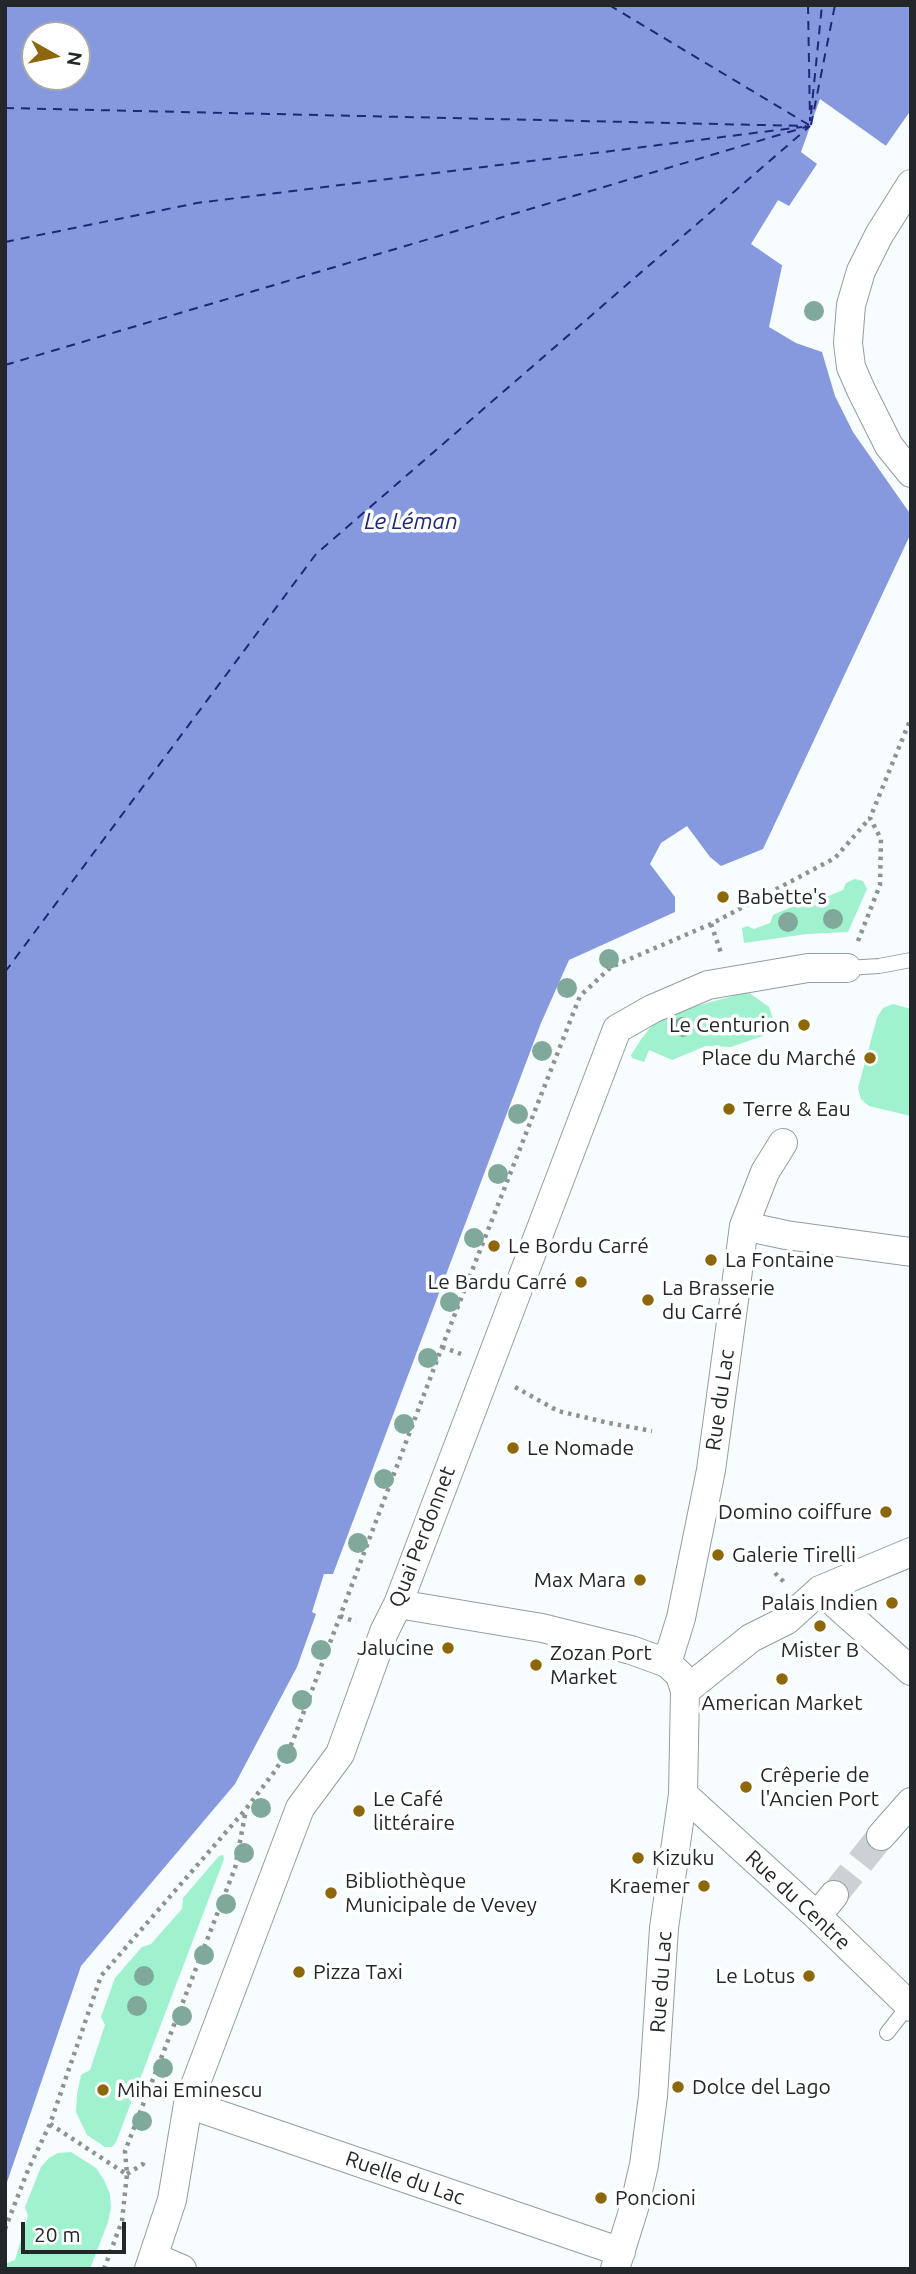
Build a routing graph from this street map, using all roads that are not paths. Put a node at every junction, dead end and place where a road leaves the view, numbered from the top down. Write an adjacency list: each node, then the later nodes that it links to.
1 (911, 184): 2 (street)
2 (911, 473)
3 (911, 960): 4 (lane)
4 (847, 968): 10 (street, Quai Perdonnet)
5 (783, 1143): 6 (street, Rue du Lac)
6 (744, 1226): 7 (street); 11 (street, Rue du Lac)
7 (911, 1252)
8 (911, 1552): 9 (street)
9 (820, 1590): 12 (street); 13 (street)
10 (398, 1604): 11 (street); 19 (street, Quai Perdonnet)
11 (667, 1663): 13 (street)
12 (911, 1671)
13 (685, 1691): 14 (street, Rue du Lac)
14 (684, 1794): 17 (street, Rue du Centre); 20 (street, Rue du Lac)
15 (911, 1802): 16 (street)
16 (881, 1836)
17 (910, 2006): 18 (lane)
18 (887, 2033)
19 (188, 2104): 20 (street, Ruelle du Lac); 21 (street, Quai Perdonnet)
20 (618, 2260)
21 (152, 2263): 22 (street)
22 (182, 2269)

